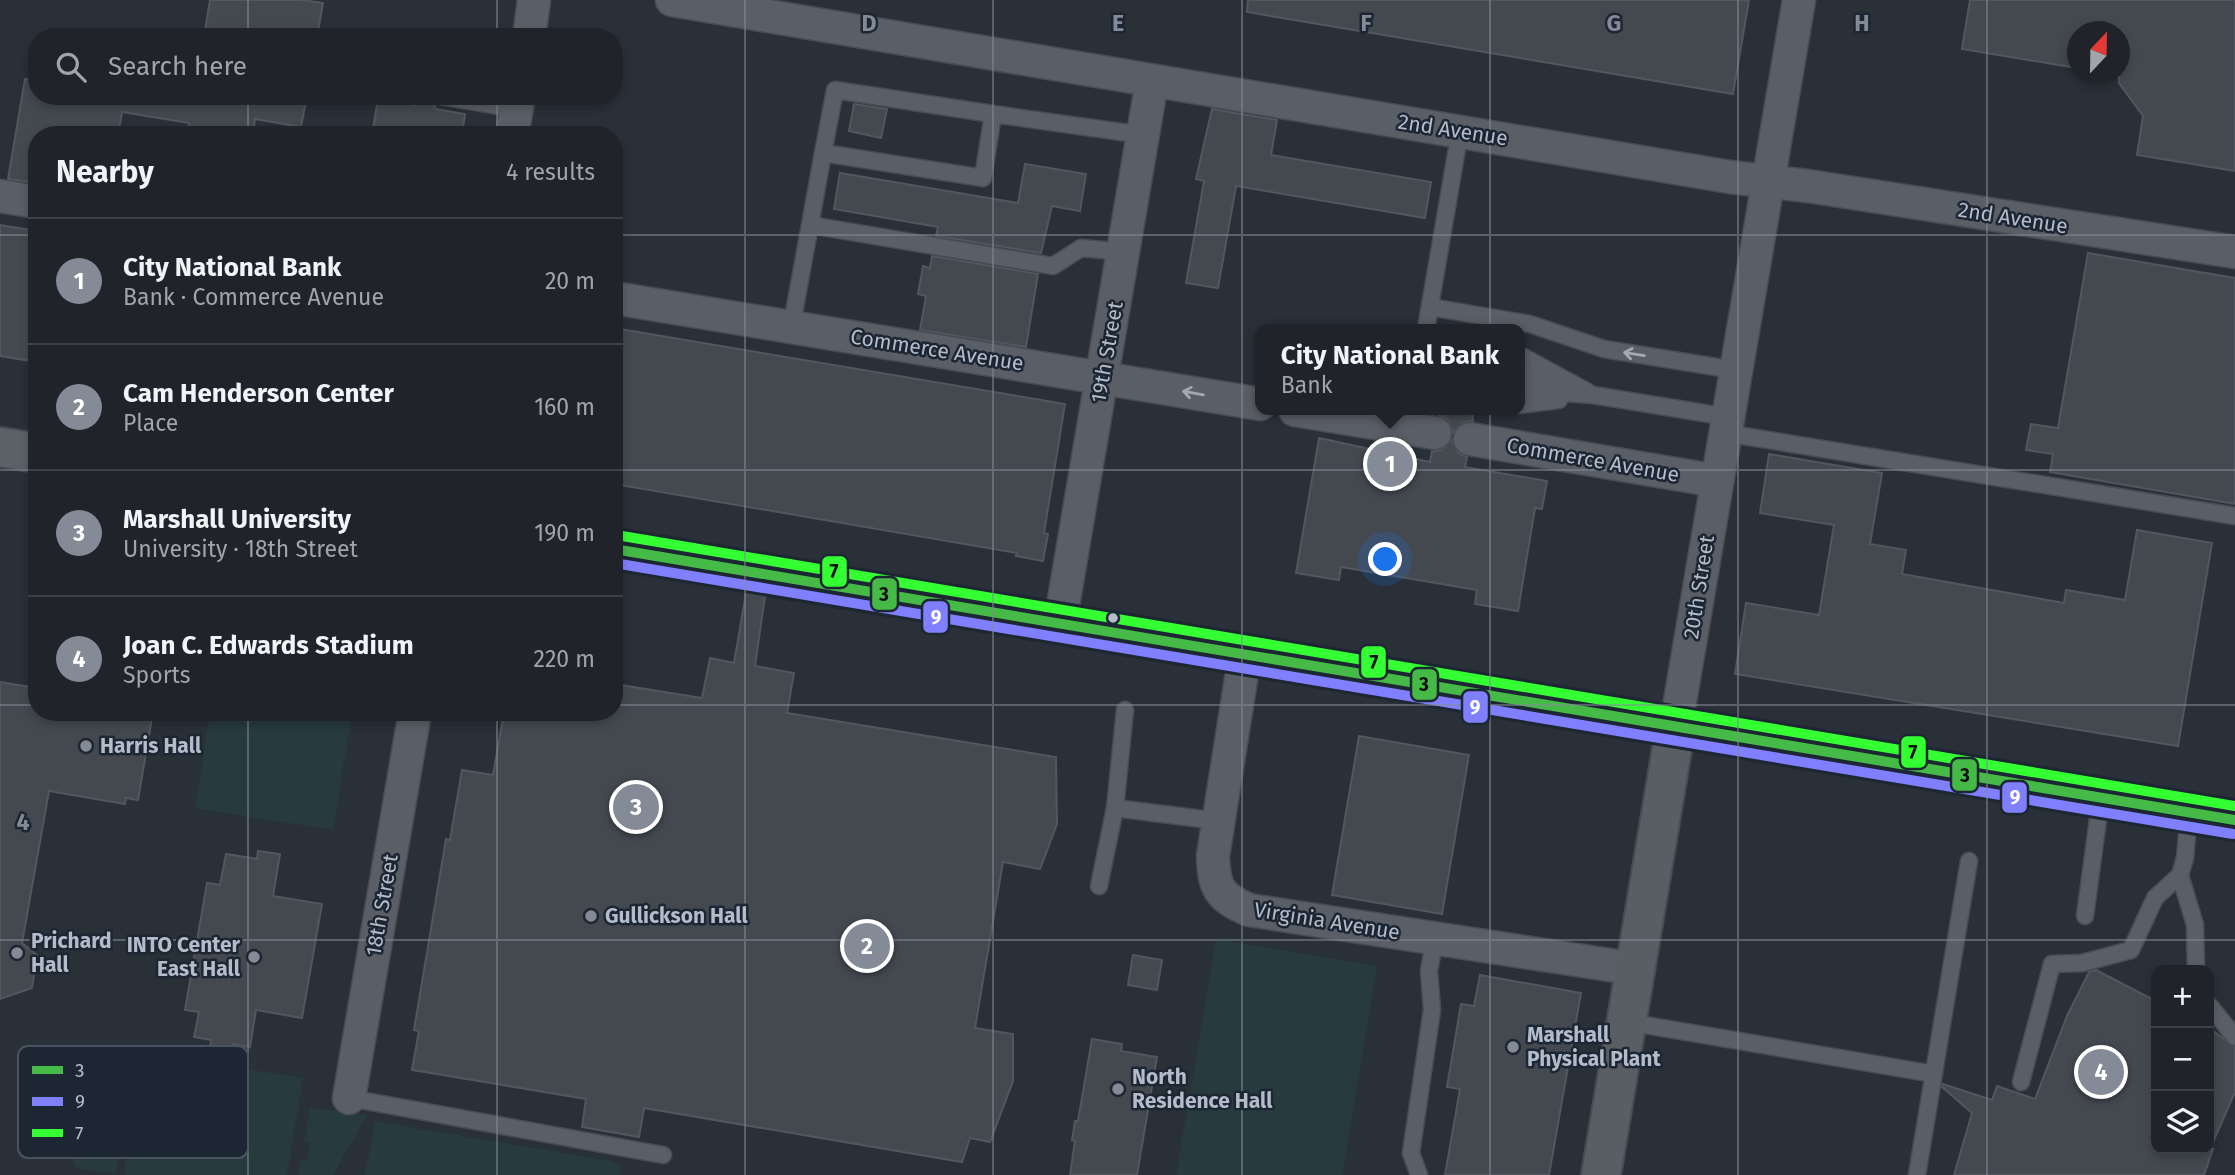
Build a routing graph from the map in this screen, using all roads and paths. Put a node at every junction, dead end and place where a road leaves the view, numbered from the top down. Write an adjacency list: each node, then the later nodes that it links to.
1 (534, 0): 4 (street)
2 (672, 0): 5 (street, 2nd Avenue)
3 (1799, 0): 12 (street, 20th Street)
4 (529, 28)
5 (1152, 81): 9 (street, 2nd Avenue); 10 (street, 19th Street)
6 (480, 105): 7 (lane)
7 (516, 113)
8 (993, 114): 10 (lane); 11 (lane); 11 (lane)
9 (1460, 131): 12 (street, 2nd Avenue); 19 (lane)
10 (1143, 135): 16 (street, 19th Street)
11 (823, 153): 15 (lane)
12 (1767, 182): 17 (street, 2nd Avenue); 23 (street, 20th Street)
13 (0, 196): 14 (street)
14 (28, 201)
15 (810, 225): 16 (lane); 21 (lane)
16 (1124, 252): 25 (street, 19th Street)
17 (2235, 252)
18 (623, 300): 21 (street, Commerce Avenue)
19 (1430, 307): 20 (lane); 23 (lane, one-way to 19)
20 (1427, 324)
21 (791, 329): 25 (street, Commerce Avenue)
22 (1525, 358): 27 (lane)
23 (1735, 370): 32 (street, 20th Street)
24 (1525, 375): 27 (lane)
25 (1102, 377): 28 (street, Commerce Avenue, one-way to 25); 39 (street, 19th Street)
26 (1525, 390): 27 (lane)
27 (1593, 395): 29 (lane); 32 (lane)
28 (1255, 403)
29 (1525, 404)
30 (1339, 415): 31 (street)
31 (1418, 424)
32 (1726, 425): 36 (street, 20th Street); 37 (lane)
33 (1470, 439): 36 (street, Commerce Avenue)
34 (0, 447): 35 (main road)
35 (28, 452)
36 (1717, 481): 43 (street, 20th Street)
37 (2235, 516)
38 (623, 550): 39 (main road)
39 (1060, 623): 40 (main road)
40 (1245, 654): 43 (main road); 48 (street, Virginia Avenue)
41 (1125, 710): 45 (lane)
42 (413, 721): 61 (street, 18th Street)
43 (1676, 725): 44 (main road); 55 (main road, 20th Street)
44 (2101, 797): 46 (main road); 52 (lane)
45 (1115, 808): 48 (lane); 51 (lane)
46 (2189, 812): 47 (main road); 50 (lane)
47 (2235, 820)
48 (1218, 821): 53 (street, Virginia Avenue)
49 (1969, 861): 59 (lane)
50 (2180, 875): 54 (lane); 60 (lane)
51 (1099, 886)
52 (2085, 916)
53 (1435, 937): 55 (street, Virginia Avenue); 63 (lane)
54 (2196, 965)
55 (1636, 969): 57 (main road, 20th Street)
56 (2214, 1011): 58 (lane)
57 (1628, 1022): 59 (lane); 64 (main road, 20th Street)
58 (2235, 1037)
59 (1934, 1074): 65 (lane)
60 (2021, 1082)
61 (349, 1098): 62 (lane)
62 (663, 1155)
63 (1419, 1175)
64 (1601, 1175)
65 (1917, 1175)

